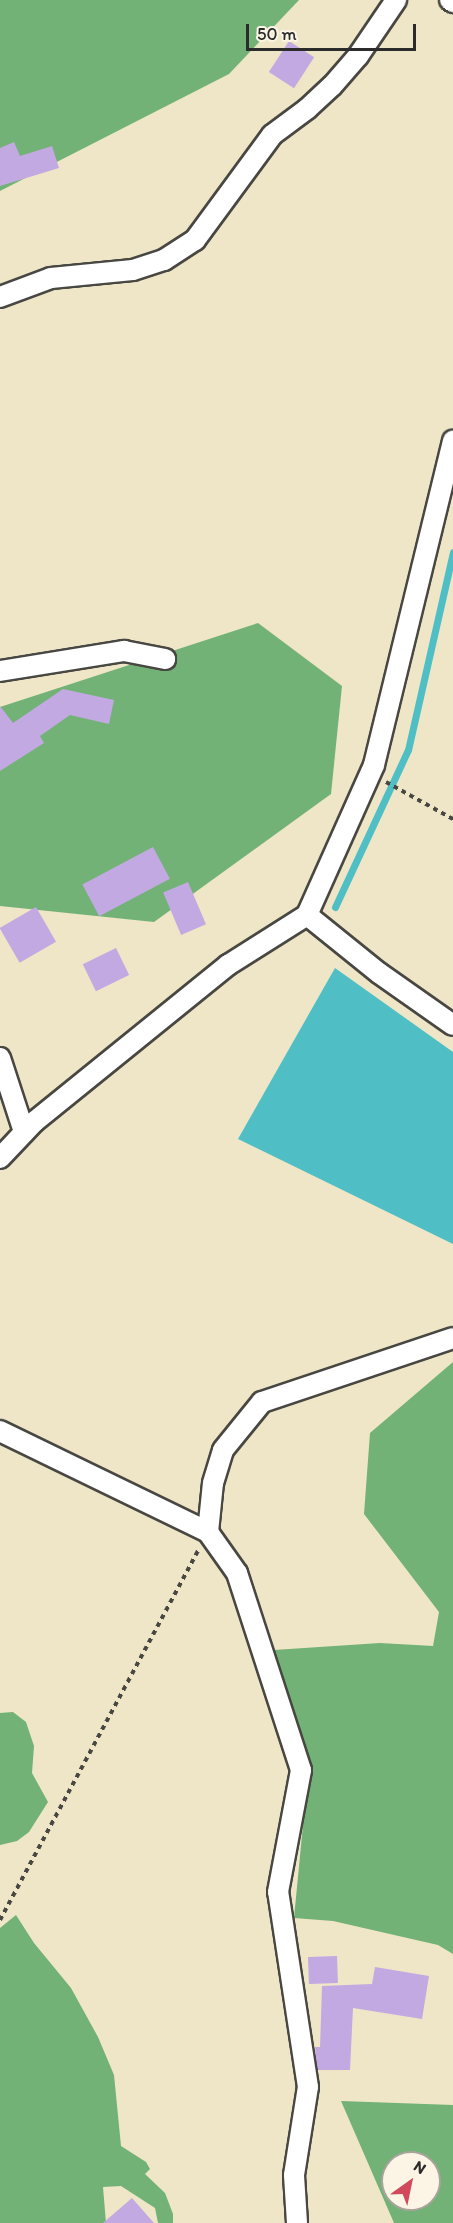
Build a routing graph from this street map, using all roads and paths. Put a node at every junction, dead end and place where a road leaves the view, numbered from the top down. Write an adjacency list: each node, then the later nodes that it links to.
1 (396, 0): 2 (street)
2 (0, 297)
3 (453, 440): 8 (street)
4 (165, 659): 5 (street)
5 (0, 671)
6 (383, 780): 7 (path)
7 (453, 819)
8 (307, 915): 9 (street); 11 (street)
9 (453, 1025)
10 (0, 1058): 11 (street)
11 (24, 1132): 12 (street)
12 (0, 1158)
13 (453, 1338): 15 (street)
14 (0, 1431): 15 (street)
15 (208, 1532): 16 (path); 17 (street)
16 (0, 1920)
17 (297, 2223)

